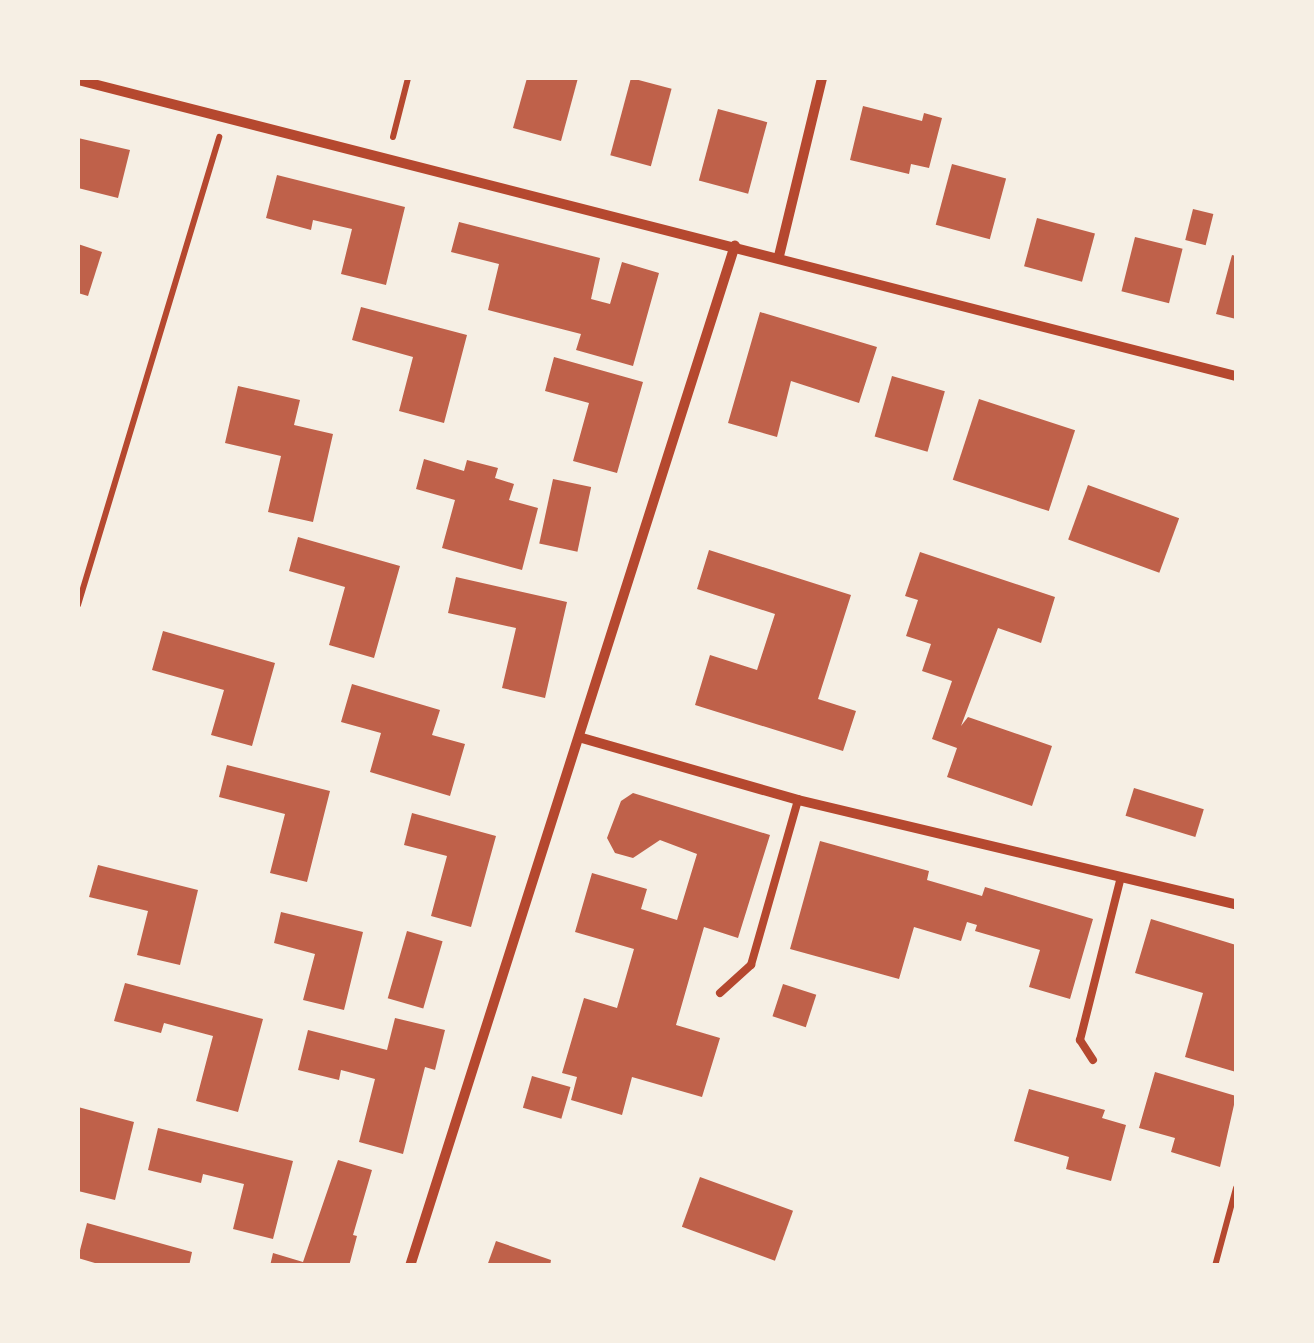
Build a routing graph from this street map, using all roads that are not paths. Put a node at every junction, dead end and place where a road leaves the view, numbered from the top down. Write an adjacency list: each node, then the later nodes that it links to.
1 (822, 78): 4 (street)
2 (78, 80): 3 (street)
3 (735, 246): 4 (street); 6 (street)
4 (779, 256): 5 (street)
5 (1236, 376)
6 (582, 738): 7 (street); 12 (street)
7 (798, 800): 8 (street); 10 (lane)
8 (1121, 878): 9 (street); 11 (lane)
9 (1236, 904)
10 (720, 993)
11 (1093, 1060)
12 (410, 1266)

